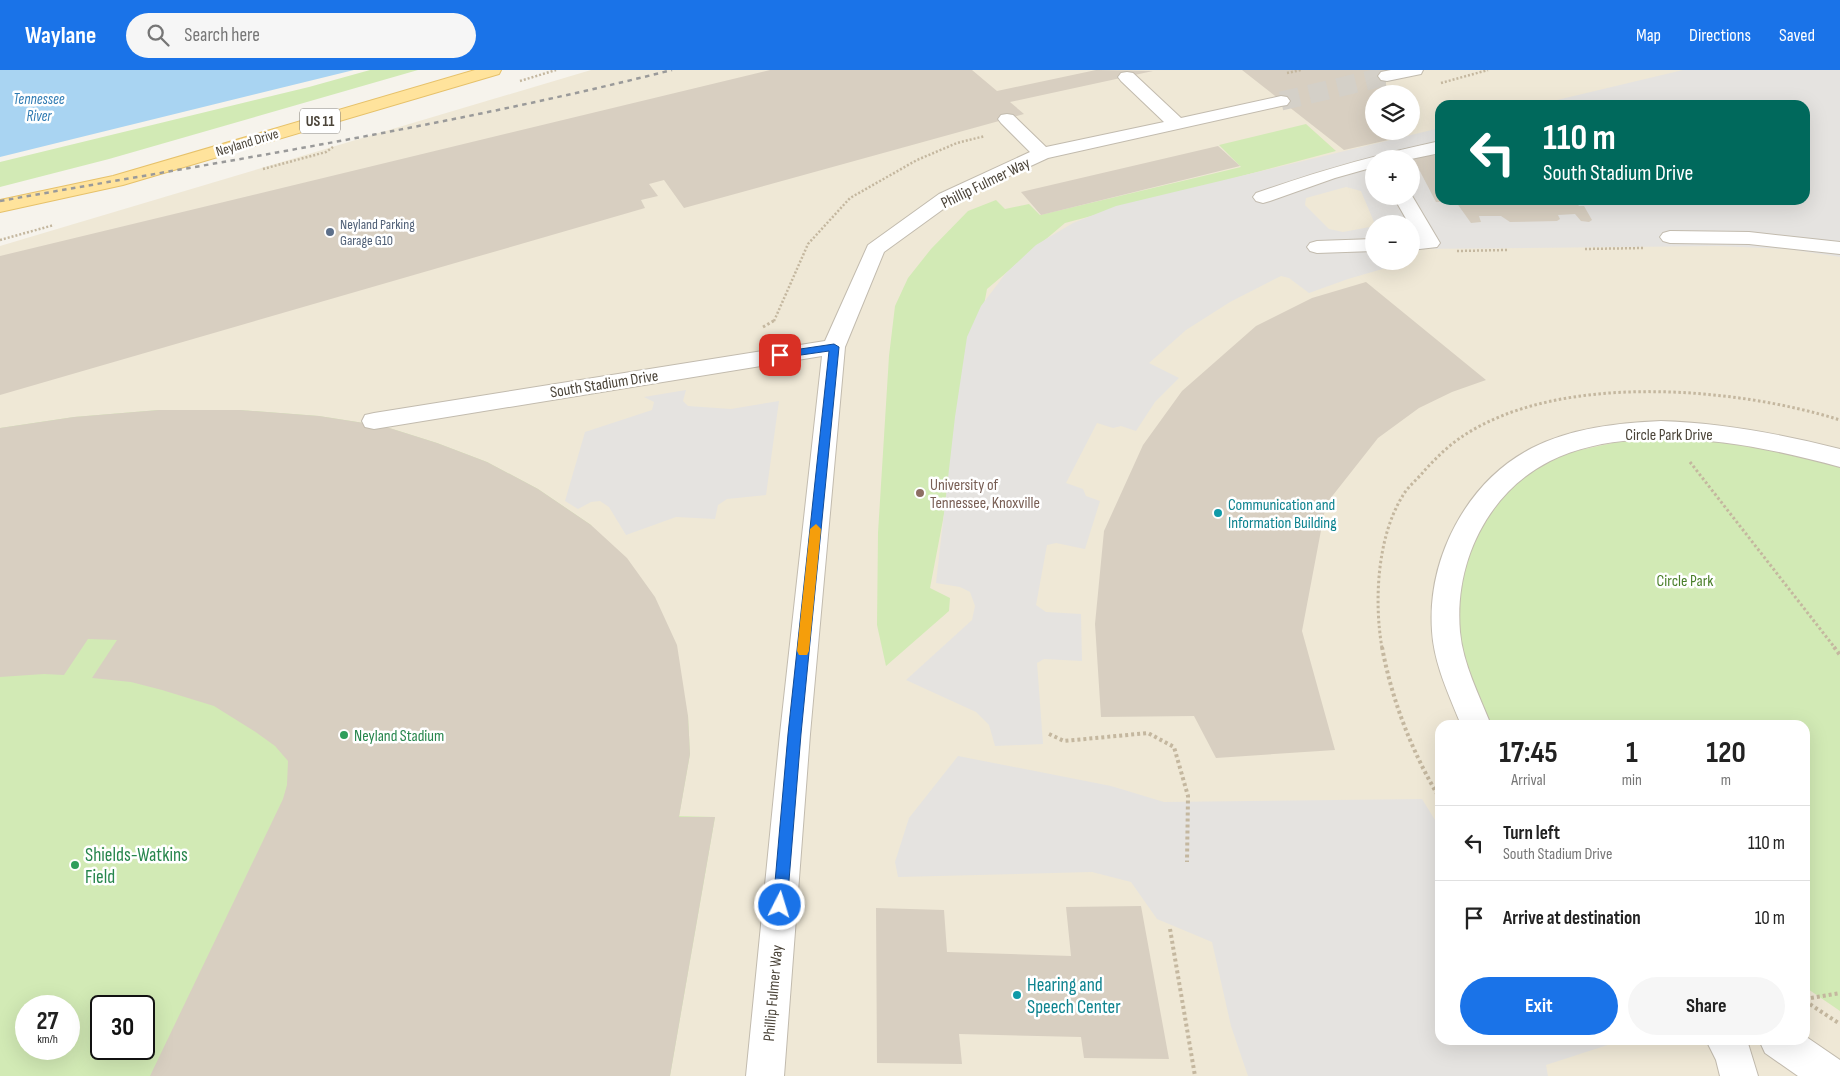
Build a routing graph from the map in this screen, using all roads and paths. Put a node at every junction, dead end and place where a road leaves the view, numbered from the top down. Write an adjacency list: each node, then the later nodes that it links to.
1 (493, 70): 14 (main road, Neyland Drive / US 11)
2 (1415, 70): 5 (street)
3 (1488, 70): 6 (path)
4 (1126, 76): 9 (street)
5 (1387, 76)
6 (1440, 83)
7 (1281, 101): 9 (street, Phillip Fulmer Way)
8 (1007, 119): 12 (street)
9 (1177, 124): 12 (street, Phillip Fulmer Way)
10 (1435, 148): 11 (street)
11 (1420, 151)
12 (1042, 154): 24 (street, Phillip Fulmer Way)
13 (1365, 164): 15 (street)
14 (116, 182): 16 (main road, Neyland Drive / US 11); 17 (main road, Neyland Drive / US 11)
15 (1263, 196)
16 (0, 206)
17 (0, 222)
18 (1420, 226): 20 (street)
19 (1670, 237): 23 (street)
20 (1420, 244)
21 (1365, 245): 22 (street)
22 (1317, 247)
23 (1840, 248)
24 (834, 347): 25 (street, South Stadium Drive); 39 (street, Phillip Fulmer Way)
25 (374, 420)
26 (1686, 457): 28 (path)
27 (1840, 458): 29 (street, Circle Park Drive)
28 (1840, 655)
29 (1474, 720)
30 (1049, 734): 31 (path)
31 (1187, 862)
32 (1170, 929): 40 (path)
33 (1840, 993): 34 (path)
34 (1810, 999)
35 (1810, 1003): 36 (path)
36 (1840, 1024)
37 (1728, 1045): 41 (street)
38 (1785, 1045): 42 (street)
39 (765, 1076)
40 (1195, 1076)
41 (1739, 1076)
42 (1831, 1076)

